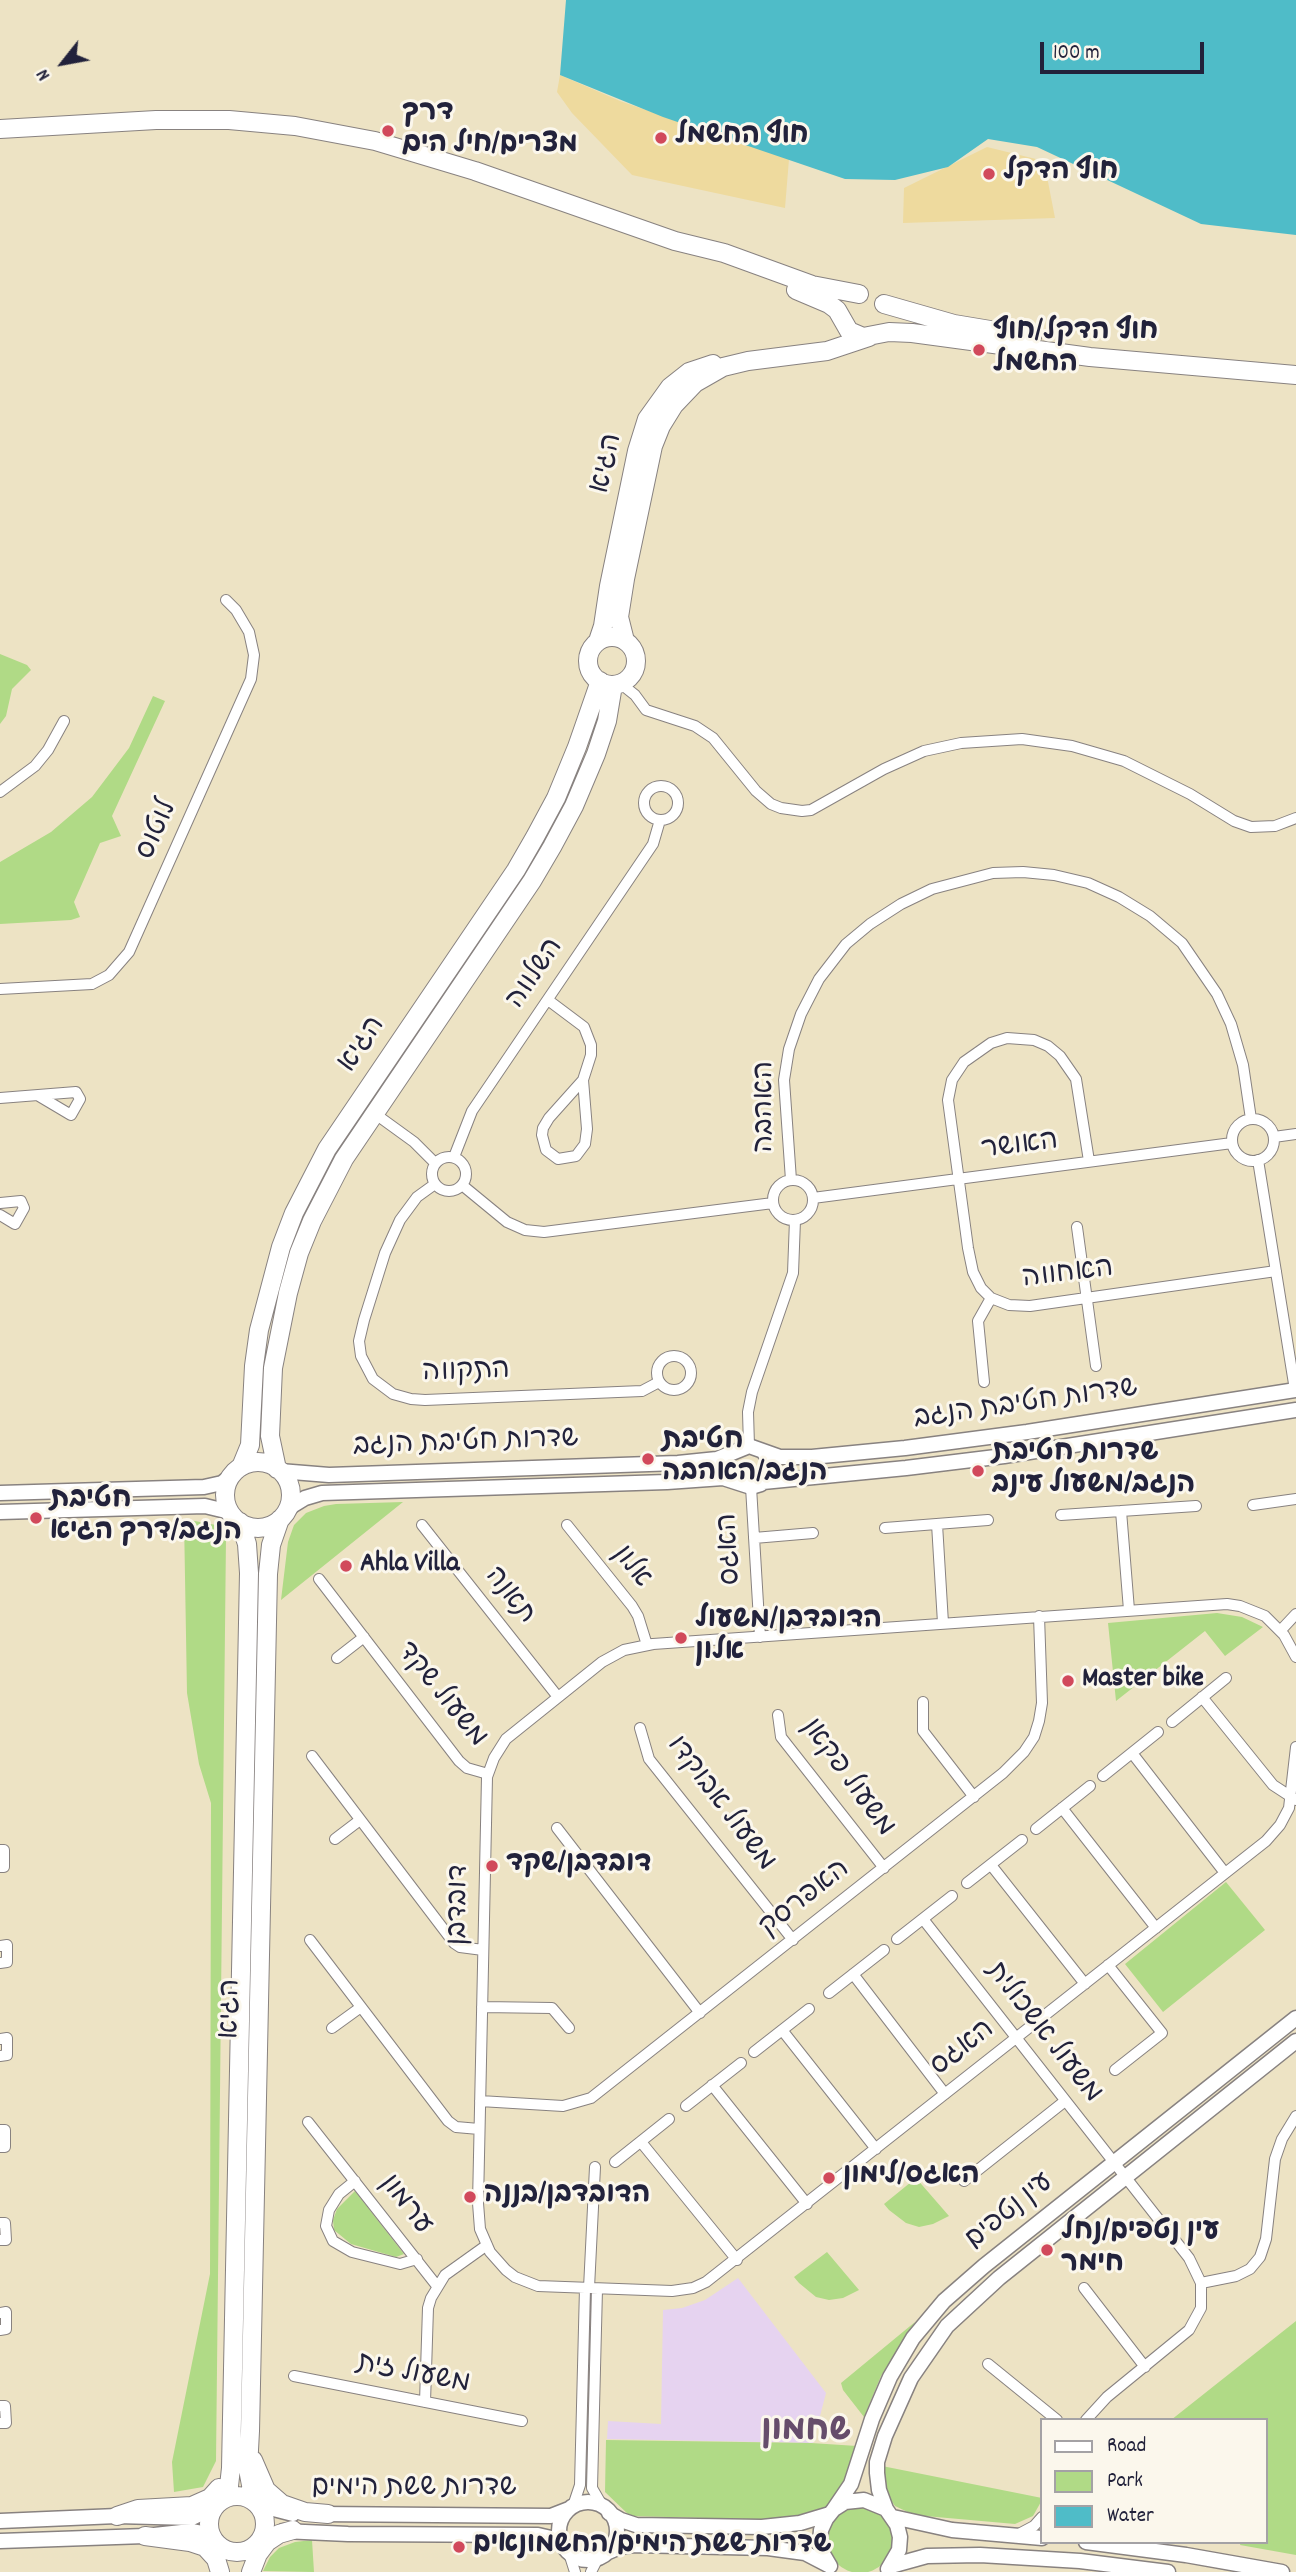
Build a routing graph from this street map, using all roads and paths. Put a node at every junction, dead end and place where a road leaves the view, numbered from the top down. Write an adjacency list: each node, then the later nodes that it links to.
1 (0, 118): 2 (highway)
2 (156, 120): 3 (highway); 4 (highway)
3 (0, 129)
4 (676, 242): 5 (highway); 7 (highway)
5 (859, 294): 6 (highway); 7 (highway)
6 (884, 304): 8 (highway); 11 (highway)
7 (845, 324): 8 (highway); 9 (highway)
8 (871, 336): 9 (highway, הגיא); 12 (highway, הגיא)
9 (817, 352): 10 (highway, הגיא)
10 (748, 361): 14 (highway, הגיא); 15 (highway, הגיא)
11 (1296, 365)
12 (1296, 374)
13 (226, 600): 21 (street, לוטוס)
14 (598, 641): 15 (highway); 16 (highway)
15 (625, 641): 16 (highway)
16 (611, 683): 19 (street); 26 (highway, הגיא); 56 (highway, הגיא)
17 (64, 721): 18 (street)
18 (0, 792)
19 (1296, 818)
20 (660, 820): 22 (street, השלווה)
21 (0, 989)
22 (548, 1000): 23 (street); 31 (street, השלווה)
23 (583, 1080): 23 (street)
24 (39, 1096): 25 (street)
25 (0, 1098)
26 (374, 1113): 34 (street); 55 (highway, הגיא)
27 (1251, 1119): 29 (street); 30 (street); 36 (street, האהבה)
28 (1296, 1134): 29 (street)
29 (1274, 1137): 32 (street)
30 (1232, 1143): 32 (street); 33 (street, האושר)
31 (454, 1157): 34 (street); 38 (street)
32 (1258, 1160): 45 (street)
33 (1089, 1161): 35 (street, האושר); 35 (street)
34 (435, 1163): 37 (street)
35 (958, 1179): 39 (street, האושר); 46 (street, האחווה)
36 (792, 1180): 39 (street); 41 (street)
37 (435, 1184): 38 (street); 49 (street, התקווה)
38 (462, 1185): 41 (street)
39 (813, 1198): 43 (street)
40 (0, 1203): 42 (street)
41 (773, 1203): 43 (street)
42 (0, 1215)
43 (795, 1220): 53 (street)
44 (1077, 1227): 47 (street)
45 (1276, 1271): 47 (street, האחווה); 51 (street)
46 (991, 1298): 47 (street, האחווה); 50 (street)
47 (1087, 1298): 48 (street)
48 (1096, 1366)
49 (659, 1382)
50 (984, 1382)
51 (1296, 1390): 54 (street, שדרות חטיבת הנגב)
52 (1296, 1410): 58 (street, שדרות חטיבת הנגב)
53 (743, 1448): 54 (street); 55 (street, שדרות חטיבת הנגב); 57 (street)
54 (763, 1451): 58 (street)
55 (278, 1470): 56 (highway); 65 (highway)
56 (236, 1471): 59 (street); 67 (highway)
57 (737, 1482): 58 (street); 65 (street, שדרות חטיבת הנגב)
58 (757, 1484): 74 (street, האגס)
59 (0, 1493)
60 (1296, 1499): 61 (street)
61 (1254, 1505)
62 (1196, 1506): 63 (street)
63 (1121, 1511): 66 (street); 76 (street)
64 (0, 1512): 67 (street)
65 (284, 1514): 67 (highway); 184 (highway, הגיא)
66 (1061, 1515)
67 (235, 1517): 183 (highway, הגיא)
68 (988, 1520): 69 (street)
69 (937, 1524): 72 (street); 79 (street)
70 (422, 1525): 87 (street, תאנה)
71 (567, 1525): 83 (street, אלון)
72 (885, 1528)
73 (813, 1533): 74 (street)
74 (754, 1538): 82 (street, האגס)
75 (319, 1579): 81 (street, משעול שקד)
76 (1129, 1610): 78 (street); 80 (street)
77 (1296, 1614): 80 (street)
78 (1039, 1616): 79 (street); 100 (street, האפרסק)
79 (943, 1623): 82 (street)
80 (1280, 1630): 84 (street)
81 (363, 1637): 85 (street, משעול שקד); 97 (street, משעול שקד)
82 (760, 1637): 83 (street, דובדבן)
83 (647, 1645): 87 (street, דובדבן)
84 (1296, 1657)
85 (337, 1658)
86 (1226, 1678): 88 (street)
87 (558, 1697): 97 (street, דובדבן)
88 (1202, 1697): 91 (street); 101 (street)
89 (923, 1702): 100 (street)
90 (778, 1715): 111 (street, משעול פקאן)
91 (1172, 1721)
92 (640, 1728): 119 (street, משעול אבוקדו)
93 (1158, 1732): 95 (street)
94 (1296, 1747): 101 (street, האגס)
95 (1132, 1753): 98 (street); 112 (street)
96 (312, 1756): 103 (street)
97 (488, 1774): 121 (street, דובדבן)
98 (1103, 1776)
99 (1090, 1786): 102 (street)
100 (974, 1797): 111 (street, האפרסק)
101 (1294, 1798): 112 (street, האגס)
102 (1062, 1808): 105 (street); 116 (street)
103 (360, 1820): 106 (street); 121 (street)
104 (557, 1828): 131 (street)
105 (1035, 1829)
106 (335, 1839)
107 (1022, 1840): 109 (street)
108 (0, 1850): 110 (street)
109 (991, 1865): 113 (street); 126 (street)
110 (0, 1867)
111 (884, 1868): 119 (street, האפרסק)
112 (1224, 1873): 116 (street, האגס)
113 (967, 1883)
114 (952, 1896): 115 (street)
115 (923, 1919): 117 (street); 136 (street, משעול אשכולית)
116 (1156, 1928): 124 (street, האגס)
117 (897, 1939)
118 (310, 1940): 128 (street)
119 (793, 1940): 131 (street, האפרסק)
120 (0, 1945): 123 (street)
121 (483, 1950): 129 (street, דובדבן)
122 (884, 1950): 125 (street)
123 (0, 1963)
124 (1108, 1965): 126 (street, האגס); 142 (street)
125 (853, 1974): 127 (street); 144 (street)
126 (1085, 1984): 136 (street, האגס)
127 (829, 1993)
128 (360, 2007): 133 (street); 151 (street)
129 (482, 2007): 134 (street); 145 (street, דובדבן)
130 (809, 2009): 135 (street)
131 (700, 2012): 145 (street, האפרסק)
132 (1296, 2018): 157 (street, עין נטפים)
133 (332, 2028)
134 (569, 2028)
135 (782, 2030): 139 (street); 155 (street)
136 (1016, 2038): 144 (street, האגס); 146 (street, משעול אשכולית)
137 (0, 2039): 140 (street)
138 (1296, 2041): 159 (street, עין נטפים)
139 (754, 2052)
140 (0, 2056)
141 (741, 2063): 143 (street)
142 (1115, 2070)
143 (712, 2085): 147 (street); 162 (street)
144 (945, 2094): 155 (street, האגס)
145 (480, 2101): 151 (street, דובדבן)
146 (1065, 2101): 157 (street, משעול אשכולית); 161 (street)
147 (686, 2106)
148 (1296, 2116): 168 (street)
149 (669, 2119): 153 (street)
150 (308, 2122): 160 (street, ערמון)
151 (479, 2129): 165 (street, דובדבן)
152 (0, 2130): 154 (street)
153 (641, 2141): 156 (street); 167 (street)
154 (0, 2147)
155 (876, 2149): 162 (street, האגס)
156 (614, 2162)
157 (1114, 2162): 159 (street, משעול אשכולית); 189 (street, עין נטפים)
158 (595, 2167): 171 (street)
159 (1125, 2177): 168 (street, משעול אשכולית); 190 (street, עין נטפים)
160 (355, 2181): 166 (street, ערמון); 166 (street, ערמון)
161 (964, 2181)
162 (807, 2204): 167 (street, האגס)
163 (0, 2223): 164 (street)
164 (0, 2240)
165 (487, 2245): 169 (street); 171 (street, דובדבן)
166 (416, 2259): 169 (street, ערמון)
167 (737, 2260): 171 (street, האגס)
168 (1201, 2283): 175 (street)
169 (437, 2286): 177 (street)
170 (1084, 2288): 175 (street)
171 (590, 2289): 187 (street); 188 (street)
172 (0, 2312): 173 (street)
173 (0, 2330)
174 (988, 2364): 179 (street)
175 (1145, 2367): 180 (street)
176 (294, 2376): 177 (street, משעול זית)
177 (425, 2402): 181 (street, משעול זית)
178 (0, 2406): 182 (street)
179 (1055, 2418)
180 (1088, 2418)
181 (523, 2421)
182 (0, 2423)
183 (231, 2430): 186 (highway, הגיא); 195 (highway)
184 (250, 2431): 185 (highway, הגיא); 191 (highway)
185 (256, 2503): 186 (highway); 191 (street, שדרות ששת הימים); 203 (highway)
186 (219, 2504): 195 (street); 201 (highway)
187 (571, 2508): 188 (street); 191 (street, שדרות ששת הימים); 204 (street)
188 (606, 2510): 189 (street); 205 (street)
189 (832, 2511): 190 (street); 207 (street, עין נטפים)
190 (889, 2513): 198 (street); 206 (street, עין נטפים)
191 (328, 2514)
192 (117, 2516): 194 (street); 195 (highway)
193 (1040, 2519): 198 (street)
194 (0, 2521)
195 (180, 2525): 197 (highway); 201 (street); 208 (highway)
196 (293, 2530): 203 (street, שדרות ששת הימים); 204 (street, שדרות ששת הימים); 211 (highway)
197 (145, 2536): 200 (street)
198 (1015, 2536): 199 (street)
199 (1040, 2538)
200 (0, 2541)
201 (217, 2542): 203 (highway); 209 (highway)
202 (1101, 2544): 215 (street)
203 (254, 2545): 210 (highway)
204 (566, 2550): 205 (street); 212 (street)
205 (602, 2555): 207 (street); 213 (street)
206 (887, 2569): 214 (street)
207 (834, 2570)
208 (220, 2572)
209 (227, 2572)
210 (241, 2572)
211 (251, 2572)
212 (575, 2572)
213 (591, 2572)
214 (1168, 2572)
215 (1282, 2572)

